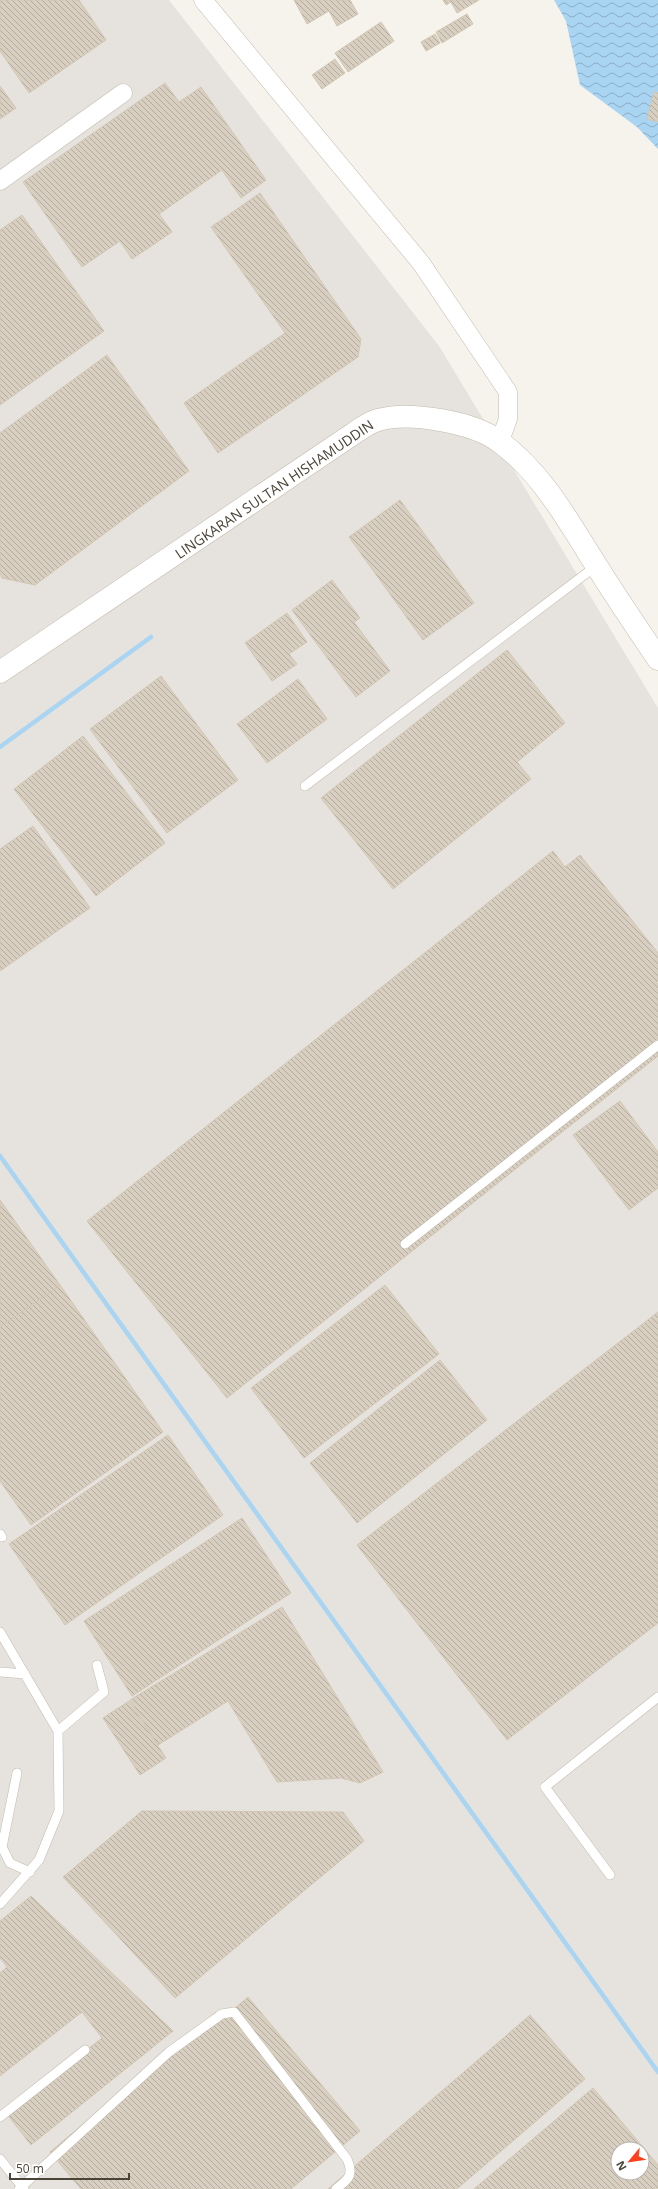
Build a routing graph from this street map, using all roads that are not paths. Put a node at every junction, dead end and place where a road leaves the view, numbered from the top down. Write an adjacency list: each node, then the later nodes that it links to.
1 (203, 0): 4 (street)
2 (123, 93): 3 (street)
3 (0, 181)
4 (500, 441): 5 (street, LINGKARAN SULTAN HISHAMUDDIN); 7 (street, LINGKARAN SULTAN HISHAMUDDIN)
5 (596, 566): 6 (street, LINGKARAN SULTAN HISHAMUDDIN); 8 (lane)
6 (658, 659)
7 (0, 672)
8 (305, 786)
9 (658, 1046): 10 (lane)
10 (405, 1244)
11 (0, 1632): 14 (lane)
12 (97, 1665): 16 (lane)
13 (0, 1672): 14 (lane)
14 (25, 1674): 16 (lane)
15 (658, 1697): 20 (lane)
16 (58, 1731): 19 (lane)
17 (17, 1773): 18 (lane)
18 (3, 1856): 19 (lane)
19 (30, 1872): 21 (lane)
20 (610, 1875)
21 (0, 1904)
22 (85, 2050): 23 (lane)
23 (0, 2117)
24 (0, 2159): 25 (lane)
25 (22, 2188): 26 (lane)
26 (336, 2189)

